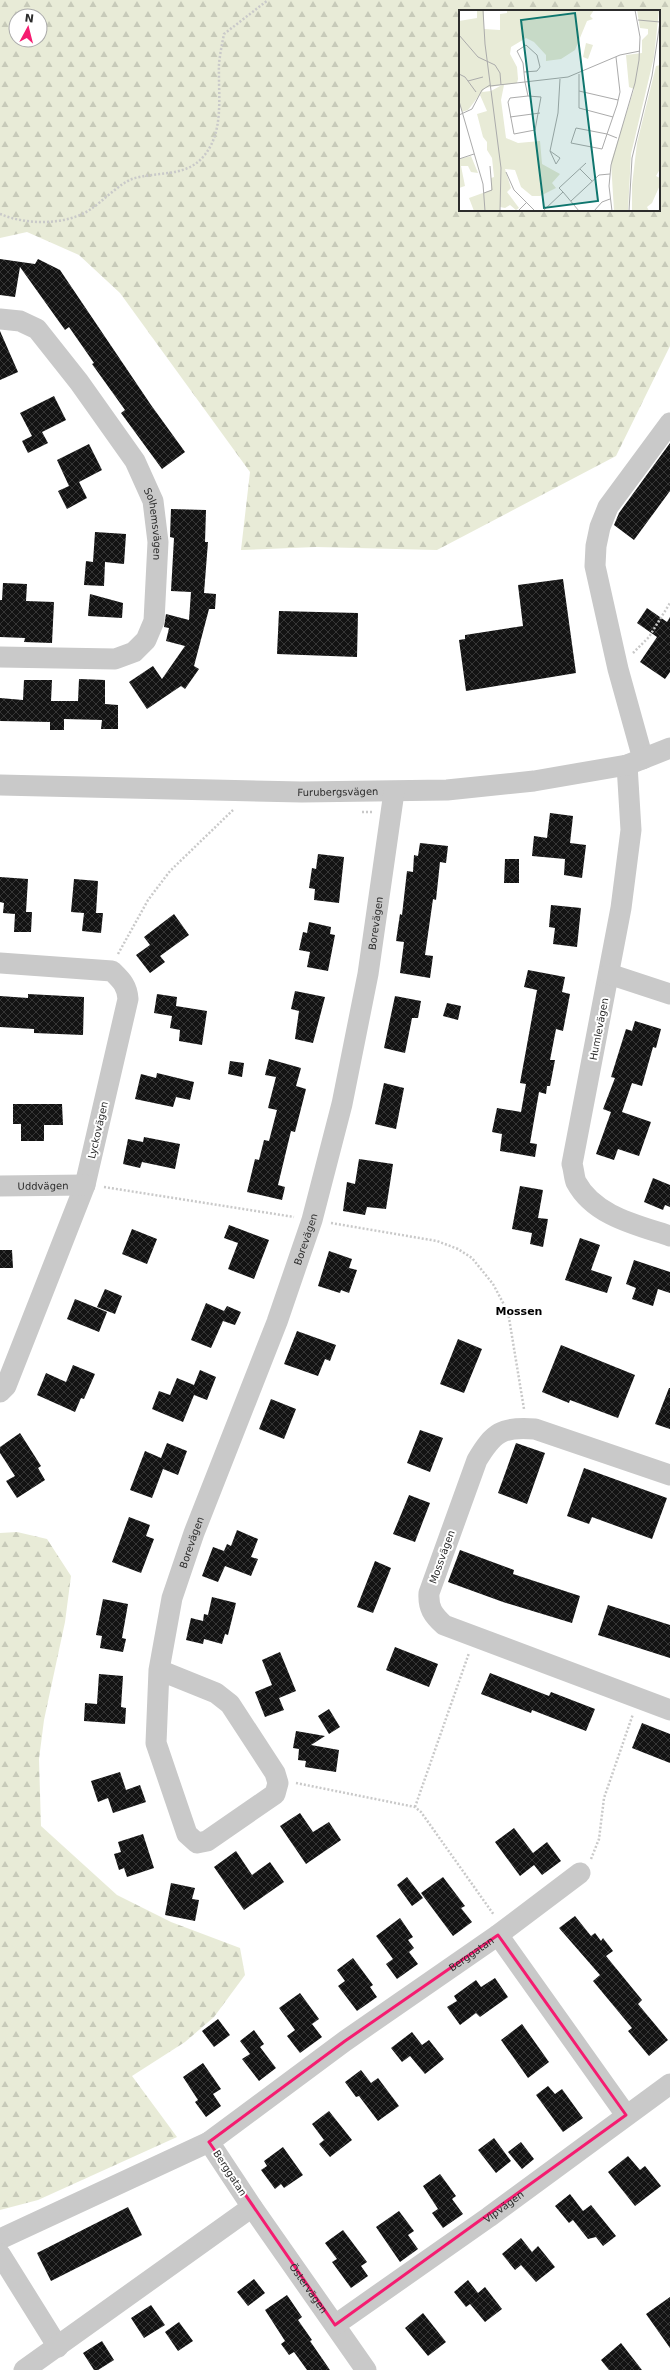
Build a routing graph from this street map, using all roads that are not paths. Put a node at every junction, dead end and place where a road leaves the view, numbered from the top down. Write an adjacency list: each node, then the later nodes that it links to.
1 (0, 319): 3 (street, Solhemsvägen)
2 (670, 424): 5 (street, Humlevägen)
3 (0, 657)
4 (670, 748): 5 (street, Furubergsvägen)
5 (635, 762): 7 (street, Furubergsvägen); 9 (street, Humlevägen)
6 (0, 785): 7 (street, Furubergsvägen)
7 (394, 792): 16 (street, Borevägen)
8 (0, 963): 11 (street, Lyckovägen)
9 (610, 974): 10 (street); 13 (street, Humlevägen)
10 (670, 994)
11 (85, 1185): 12 (street, Uddvägen); 14 (street, Lyckovägen)
12 (0, 1186)
13 (670, 1236)
14 (0, 1392)
15 (670, 1475): 17 (street, Mossvägen)
16 (159, 1670): 16 (street, Borevägen)
17 (670, 1710)
18 (580, 1873): 19 (street, Berggatan)
19 (501, 1932): 21 (street, Berggatan); 22 (street, Berggatan)
20 (670, 2084): 21 (street, Vipvägen)
21 (626, 2115): 26 (street, Vipvägen)
22 (209, 2142): 23 (street, Berggatan); 24 (street)
23 (252, 2207): 26 (street, Östervägen); 27 (street, Berggatan)
24 (0, 2239)
25 (0, 2254): 27 (street)
26 (335, 2325): 29 (street, Östervägen)
27 (58, 2347): 28 (street, Berggatan)
28 (38, 2366)
29 (366, 2370)

